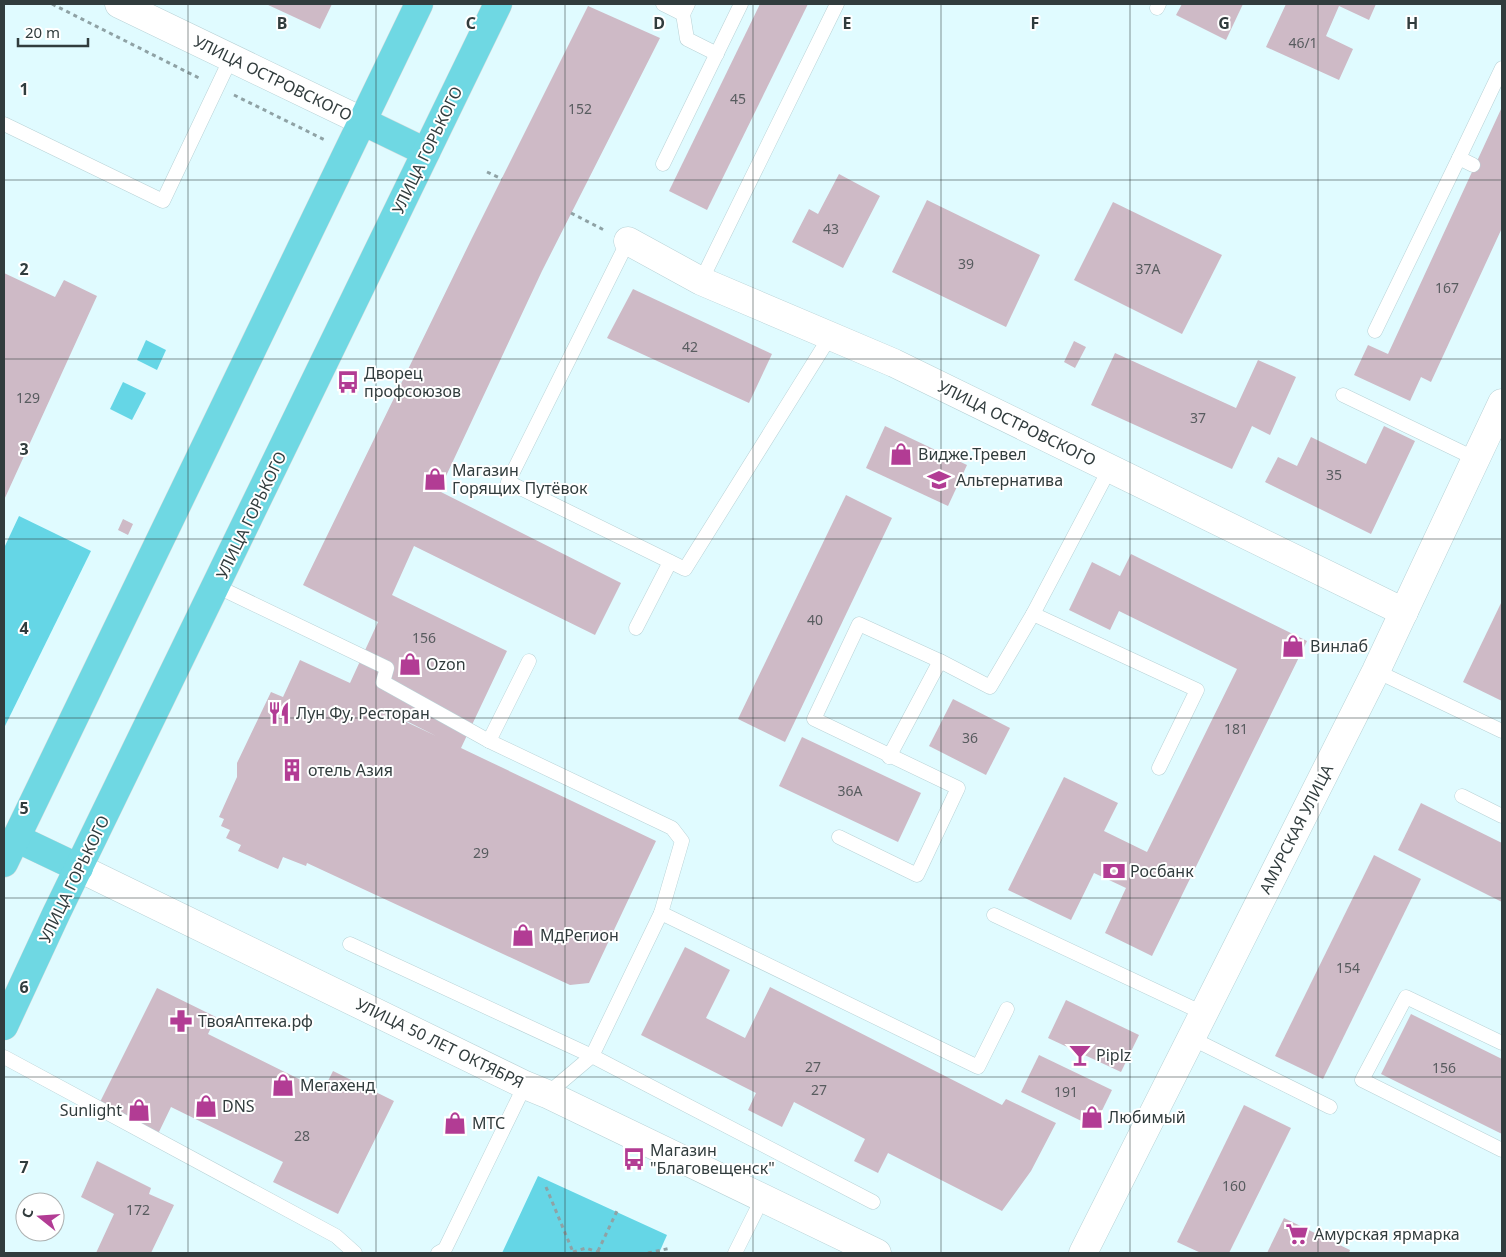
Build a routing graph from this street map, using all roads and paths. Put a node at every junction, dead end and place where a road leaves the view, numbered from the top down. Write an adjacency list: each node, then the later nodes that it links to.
1 (52, 4): 12 (path)
2 (119, 4): 10 (street, УЛИЦА ОСТРОВСКОГО)
3 (419, 4): 13 (main road)
4 (498, 4): 16 (main road, УЛИЦА ГОРЬКОГО)
5 (663, 4): 8 (lane)
6 (741, 4): 9 (lane)
7 (836, 4): 24 (lane)
8 (686, 9): 9 (lane)
9 (717, 54): 18 (lane)
10 (232, 58): 12 (lane); 13 (street, УЛИЦА ОСТРОВСКОГО)
11 (1502, 68): 17 (lane)
12 (218, 87): 14 (lane); 15 (path)
13 (362, 121): 16 (main road, УЛИЦА ОСТРОВСКОГО); 45 (main road)
14 (4, 124)
15 (328, 142)
16 (426, 152): 32 (main road, УЛИЦА ГОРЬКОГО)
17 (1459, 158): 19 (lane); 25 (lane)
18 (663, 164)
19 (1473, 165)
20 (487, 172): 21 (path)
21 (502, 179)
22 (571, 213): 23 (path)
23 (628, 241): 24 (street, УЛИЦА ОСТРОВСКОГО); 31 (lane)
24 (701, 281): 26 (street, УЛИЦА ОСТРОВСКОГО)
25 (1375, 330)
26 (831, 336): 30 (street, УЛИЦА ОСТРОВСКОГО); 31 (lane)
27 (1343, 395): 29 (lane)
28 (1502, 403): 29 (street, АМУРСКАЯ УЛИЦА)
29 (1476, 459): 33 (street, АМУРСКАЯ УЛИЦА)
30 (1110, 468): 33 (street, УЛИЦА ОСТРОВСКОГО); 34 (lane)
31 (670, 562): 35 (lane)
32 (216, 586): 40 (lane); 48 (main road, УЛИЦА ГОРЬКОГО)
33 (1404, 612): 38 (street, АМУРСКАЯ УЛИЦА)
34 (1034, 614): 37 (lane); 42 (lane)
35 (636, 628)
36 (529, 661): 40 (lane)
37 (940, 661): 41 (lane); 41 (lane)
38 (1376, 671): 39 (lane); 53 (street, АМУРСКАЯ УЛИЦА)
39 (1502, 731)
40 (490, 741): 49 (lane)
41 (889, 757): 46 (lane)
42 (1159, 768)
43 (1462, 796): 44 (lane)
44 (1502, 816)
45 (10, 835): 47 (main road); 48 (main road, УЛИЦА 50 ЛЕТ ОКТЯБРЯ)
46 (839, 838)
47 (4, 863)
48 (79, 868): 54 (main road, УЛИЦА ГОРЬКОГО); 59 (street, УЛИЦА 50 ЛЕТ ОКТЯБРЯ)
49 (661, 913): 52 (lane); 57 (lane)
50 (994, 915): 53 (lane)
51 (350, 944): 57 (lane)
52 (1007, 1009)
53 (1203, 1013): 55 (street, АМУРСКАЯ УЛИЦА)
54 (4, 1026)
55 (1191, 1038): 60 (lane); 74 (street, АМУРСКАЯ УЛИЦА)
56 (1502, 1043): 61 (lane)
57 (592, 1056): 59 (lane); 64 (lane)
58 (4, 1057): 69 (lane)
59 (536, 1090): 63 (street, УЛИЦА 50 ЛЕТ ОКТЯБРЯ); 70 (lane)
60 (1330, 1107)
61 (1502, 1150)
62 (546, 1186): 67 (path)
63 (762, 1199): 72 (lane); 73 (street, УЛИЦА 50 ЛЕТ ОКТЯБРЯ)
64 (873, 1202)
65 (617, 1211): 68 (path)
66 (671, 1248): 71 (path)
67 (573, 1252): 68 (path)
68 (599, 1252)
69 (355, 1253)
70 (438, 1253)
71 (648, 1253)
72 (735, 1253)
73 (877, 1253)
74 (1084, 1253)

